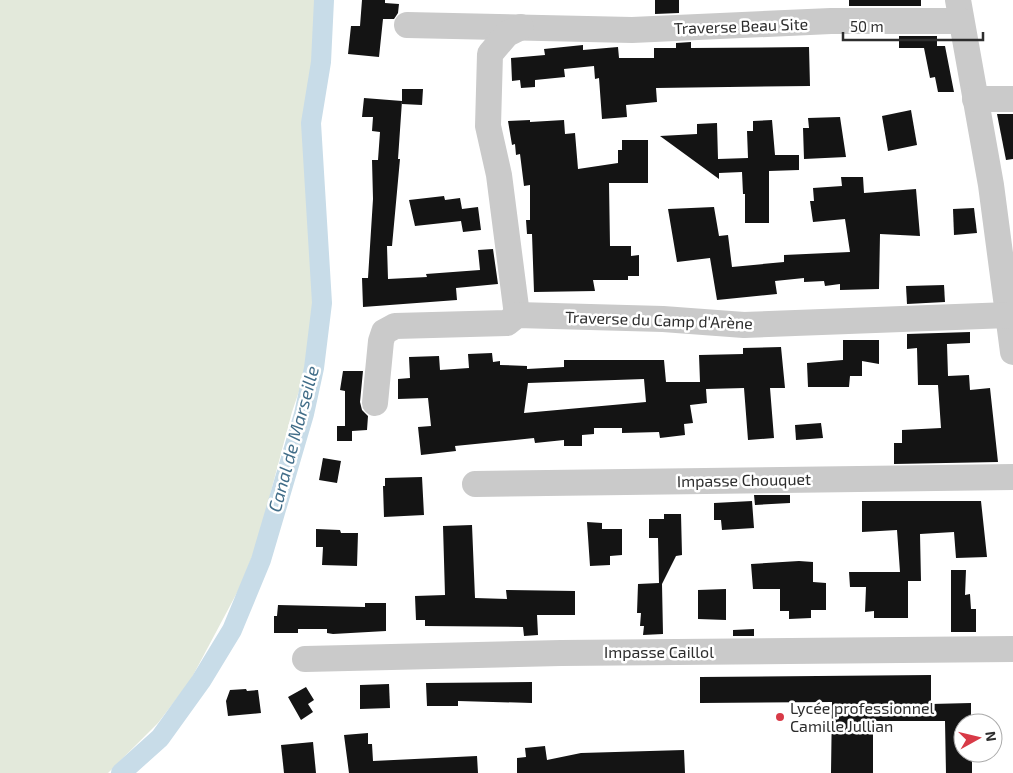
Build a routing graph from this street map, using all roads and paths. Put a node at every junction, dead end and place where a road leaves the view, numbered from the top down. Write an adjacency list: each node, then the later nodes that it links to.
1 (960, 10): 3 (street, Traverse Beau Site); 4 (street)
2 (407, 26): 3 (street, Traverse Beau Site)
3 (521, 27): 6 (street)
4 (975, 99): 5 (street); 7 (street)
5 (1013, 99)
6 (517, 315): 7 (street, Traverse du Camp d'Arène); 9 (street, Traverse du Camp d'Arène)
7 (1009, 315): 8 (street)
8 (1013, 352)
9 (375, 403)
10 (1013, 477): 11 (street, Impasse Chouquet)
11 (475, 484)
12 (1013, 649): 13 (street, Impasse Caillol)
13 (304, 658)

